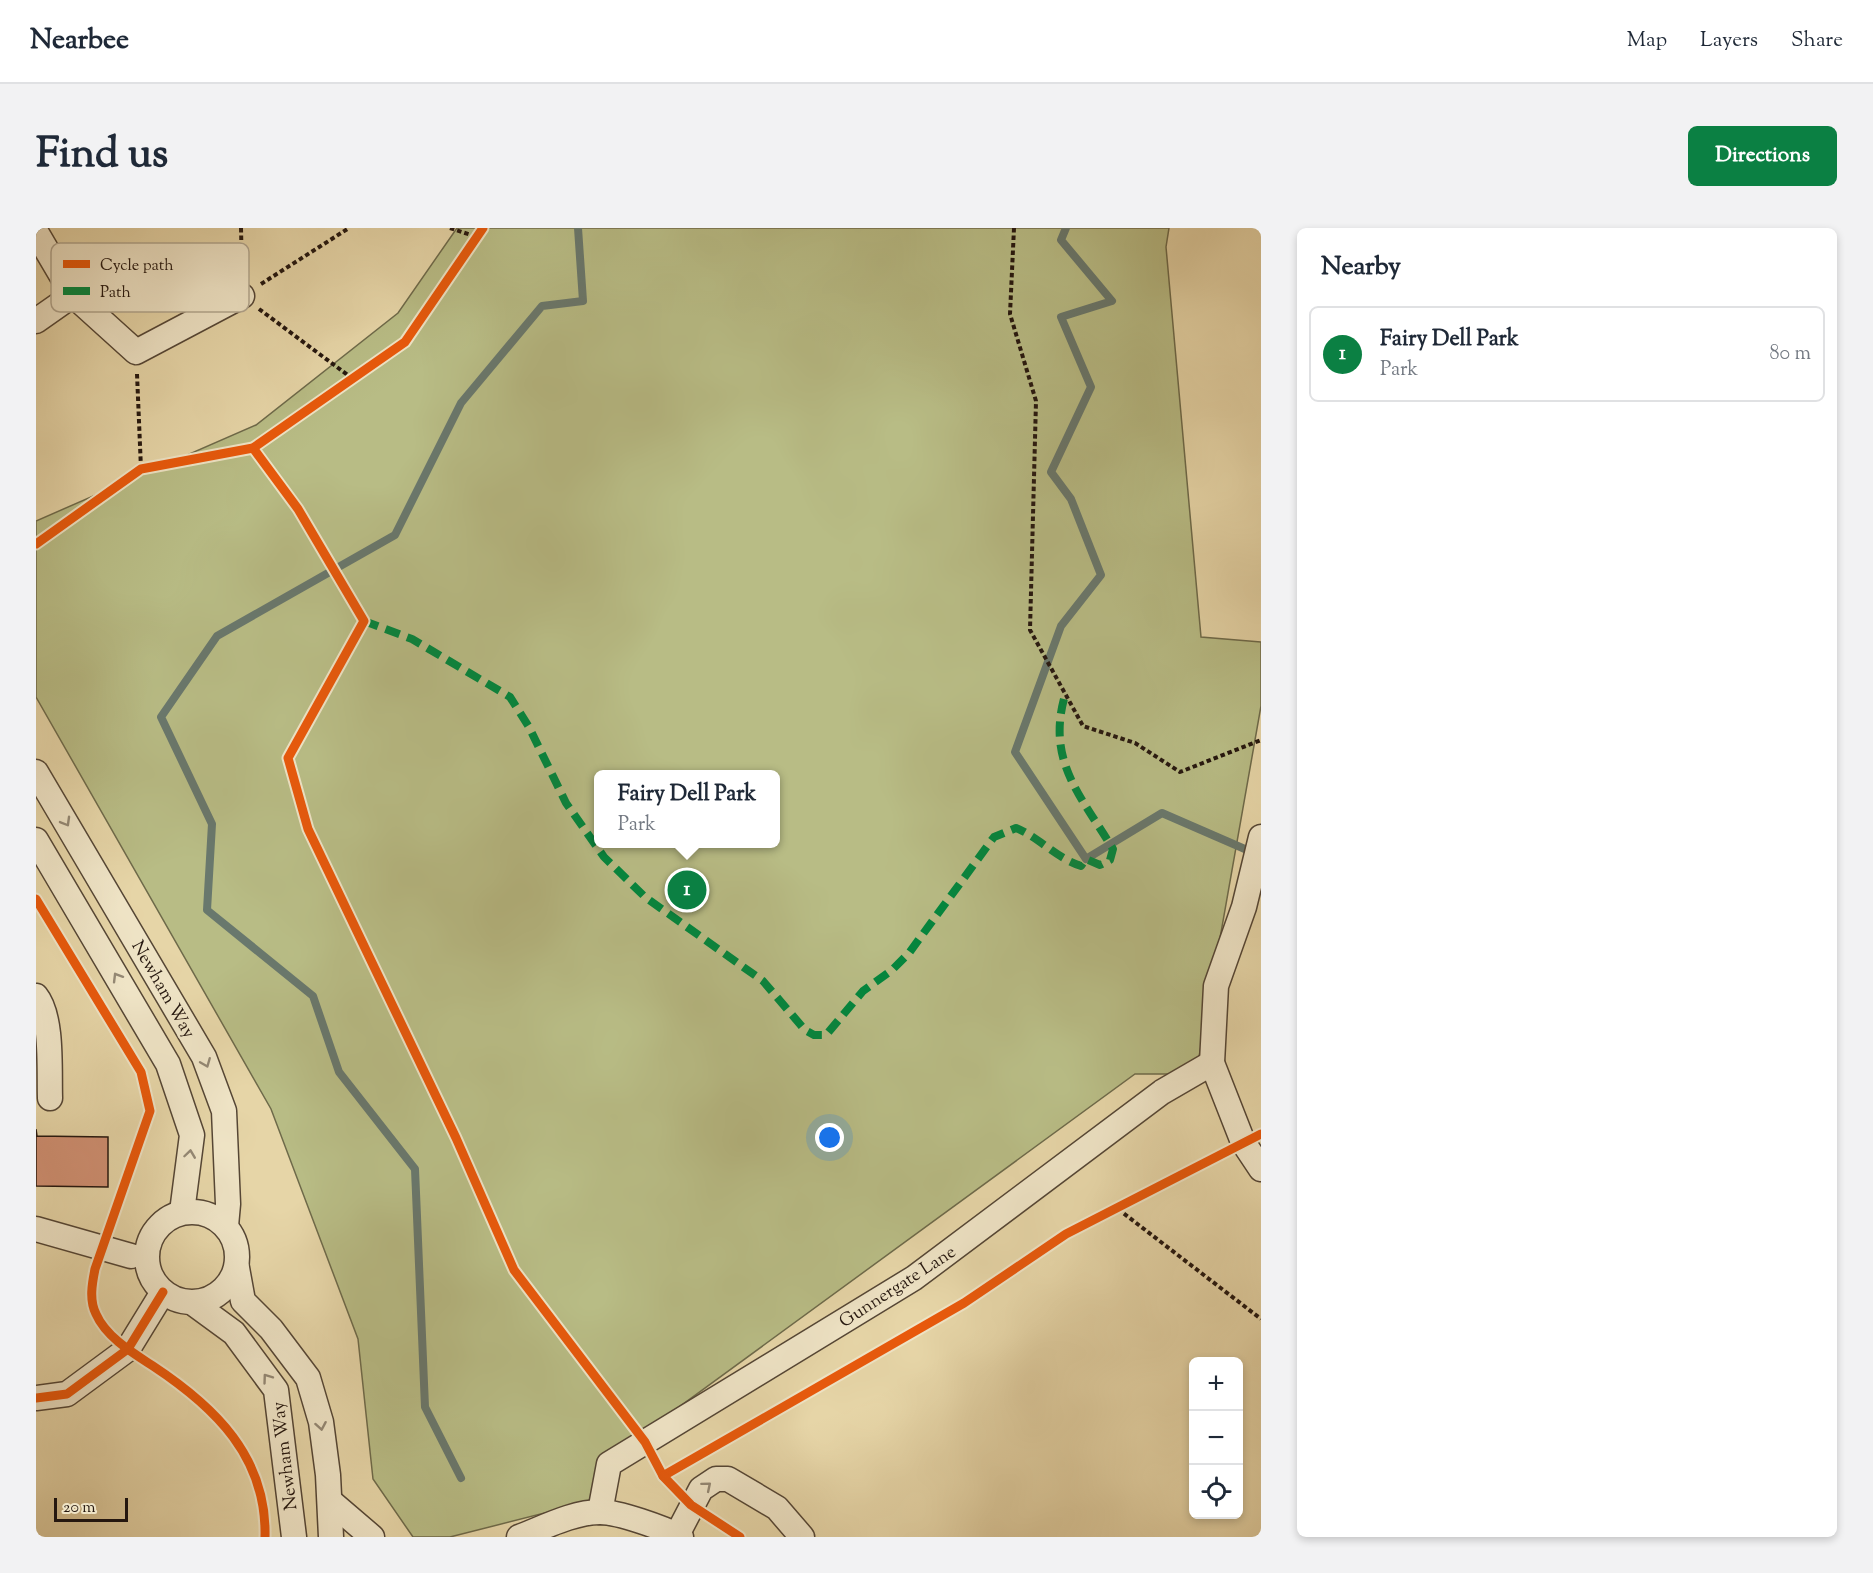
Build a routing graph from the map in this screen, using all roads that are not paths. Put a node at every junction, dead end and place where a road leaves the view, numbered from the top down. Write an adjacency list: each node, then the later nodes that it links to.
1 (36, 232): 2 (street)
2 (51, 258)
3 (51, 310): 6 (street)
4 (92, 312): 5 (street)
5 (212, 312)
6 (36, 321)
7 (36, 772): 15 (street, Newham Way, one-way to 15)
8 (1261, 837): 11 (street)
9 (36, 840): 14 (street, Newham Way, one-way to 9)
10 (36, 996): 12 (street)
11 (1212, 1063): 13 (street); 23 (street, Gunnergate Lane)
12 (50, 1098)
13 (1261, 1169)
14 (182, 1212): 15 (street); 19 (street)
15 (226, 1226): 18 (street, Newham Way)
16 (36, 1228): 17 (street)
17 (131, 1256)
18 (237, 1268): 20 (street); 22 (street, Newham Way, one-way to 22)
19 (163, 1292): 20 (street, Newham Way); 21 (street)
20 (193, 1303): 25 (street, Newham Way, one-way to 20)
21 (36, 1398)
22 (330, 1501): 26 (street, Newham Way); 27 (street)
23 (600, 1512): 24 (street); 28 (street)
24 (679, 1536): 29 (street, one-way to 29)
25 (294, 1537)
26 (332, 1537)
27 (372, 1537)
28 (519, 1537)
29 (802, 1537)

